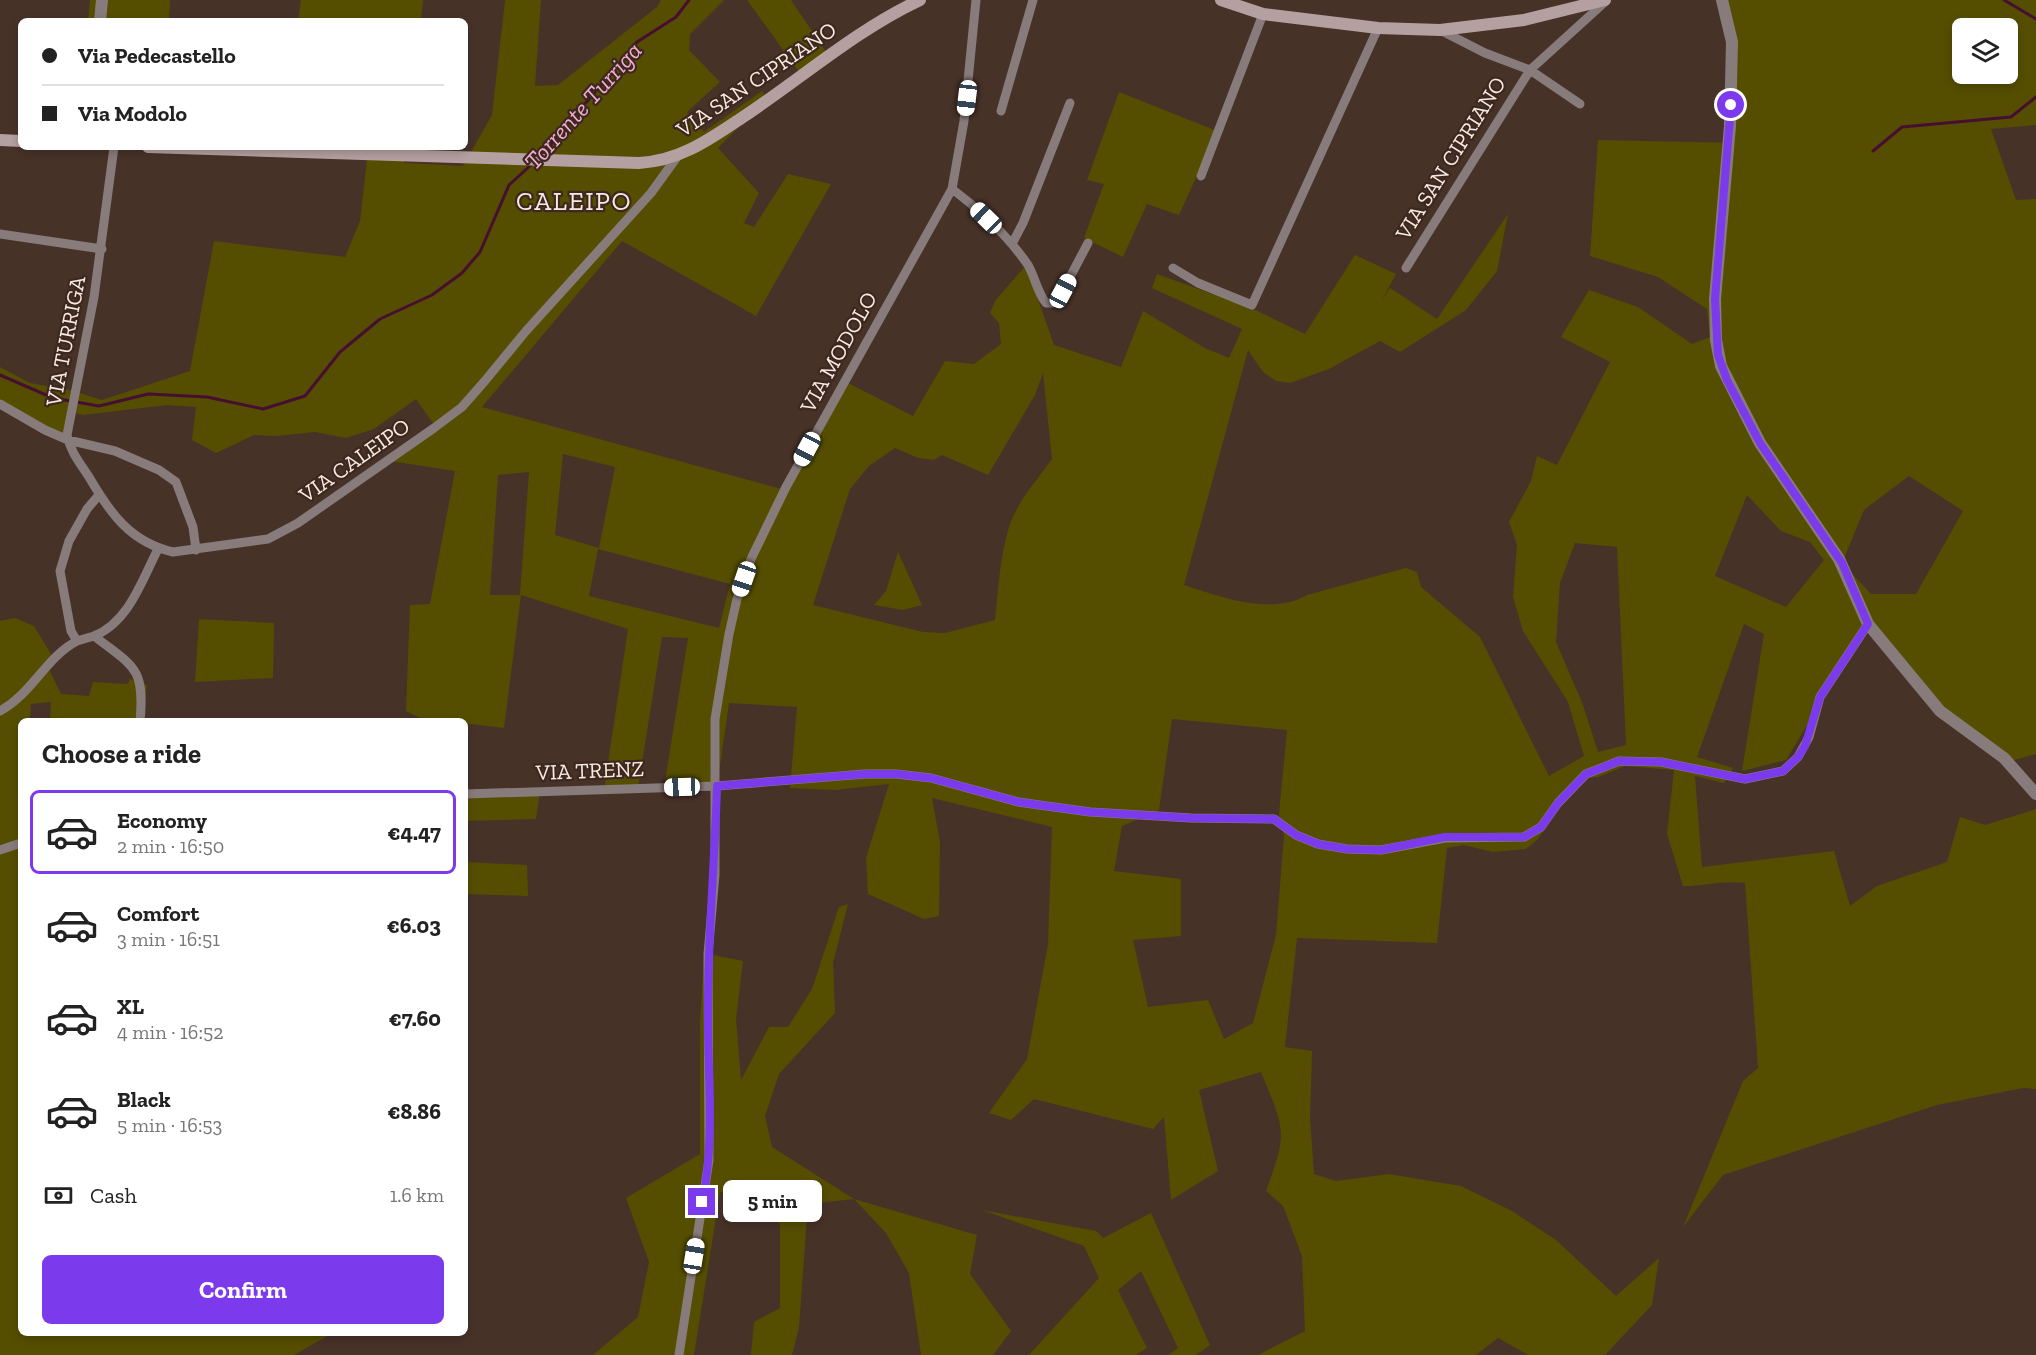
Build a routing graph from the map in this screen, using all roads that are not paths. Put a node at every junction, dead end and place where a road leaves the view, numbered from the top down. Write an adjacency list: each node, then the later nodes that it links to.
1 (102, 0): 9 (street)
2 (920, 0): 20 (main road, VIA SAN CIPRIANO)
3 (976, 0): 22 (street, VIA MODOLO)
4 (1034, 0): 15 (street)
5 (1221, 0): 8 (main road, VIA SAN CIPRIANO)
6 (1606, 0): 11 (main road, VIA SAN CIPRIANO); 12 (street, VIA SAN CIPRIANO)
7 (1722, 0): 34 (street)
8 (1263, 14): 10 (main road, VIA SAN CIPRIANO); 21 (street)
9 (100, 18)
10 (1378, 28): 11 (main road, VIA SAN CIPRIANO); 27 (street)
11 (1440, 30): 12 (street, VIA SAN CIPRIANO)
12 (1530, 70): 14 (street, VIA SAN CIPRIANO); 28 (street, VIA SAN CIPRIANO)
13 (1070, 103): 25 (street)
14 (1580, 104)
15 (1001, 111)
16 (0, 140): 17 (main road)
17 (18, 141)
18 (114, 150): 26 (street, VIA TURRIGA)
19 (249, 150): 20 (main road, VIA SAN CIPRIANO)
20 (676, 157): 33 (street, VIA CALEIPO)
21 (1201, 176)
22 (952, 189): 25 (street); 39 (street, VIA MODOLO)
23 (0, 234): 26 (street, VIA TURRIGA)
24 (1088, 243): 25 (street)
25 (1012, 244)
26 (102, 249): 30 (street, VIA TURRIGA)
27 (1173, 268)
28 (1406, 268)
29 (0, 404): 30 (street)
30 (68, 440): 31 (street); 33 (street)
31 (99, 495): 32 (street); 36 (street)
32 (158, 549): 33 (street, VIA CALEIPO); 35 (street)
33 (196, 550)
34 (1868, 624): 39 (street, VIA TRENZ); 41 (street)
35 (94, 636): 36 (street); 38 (street)
36 (77, 641): 37 (street)
37 (0, 711)
38 (140, 718)
39 (717, 786): 40 (street, VIA TRENZ); 44 (street, VIA MODOLO)
40 (468, 794)
41 (2036, 794)
42 (18, 844): 43 (street)
43 (0, 850)
44 (679, 1355)

